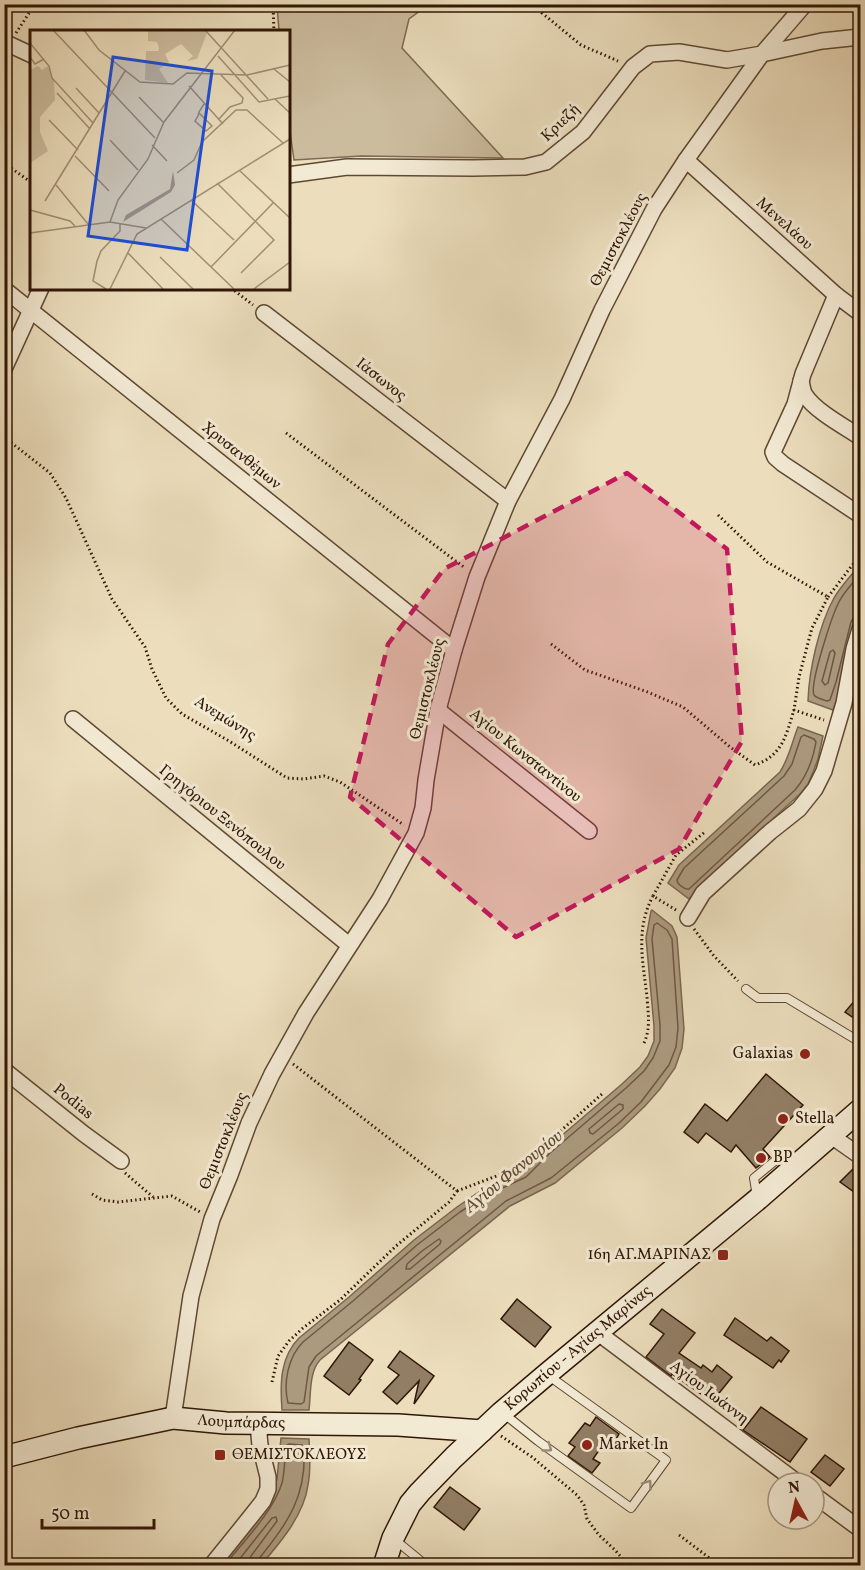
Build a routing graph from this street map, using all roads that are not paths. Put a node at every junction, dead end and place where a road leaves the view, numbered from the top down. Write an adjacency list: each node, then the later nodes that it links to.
1 (805, 4): 5 (street, Θεμιστοκλέους)
2 (861, 38): 5 (street, Κριεζή)
3 (7, 43): 4 (street)
4 (30, 54)
5 (762, 54): 6 (street, Θεμιστοκλέους); 7 (street, Κριεζή)
6 (686, 160): 10 (street, Μενελάου); 17 (street, Θεμιστοκλέους)
7 (290, 175)
8 (4, 289): 11 (street, Χρυσανθέμων)
9 (40, 290): 11 (street)
10 (836, 295): 13 (street, Μενελάου); 15 (street)
11 (31, 310): 14 (street); 20 (street, Χρυσανθέμων)
12 (264, 313): 17 (street, Ιάσωνος)
13 (861, 314)
14 (4, 369)
15 (801, 381): 16 (street); 18 (street)
16 (861, 437)
17 (508, 501): 20 (street, Θεμιστοκλέους)
18 (861, 514)
19 (861, 629): 24 (street)
20 (454, 650): 21 (street, Θεμιστοκλέους)
21 (438, 710): 23 (street, Αγίου Κωνσταντίνου); 25 (street, Θεμιστοκλέους)
22 (73, 719): 25 (street, Γρηγόριου Ξενόπουλου)
23 (589, 831)
24 (688, 918)
25 (349, 945): 35 (street, Θεμιστοκλέους)
26 (746, 989): 27 (lane)
27 (861, 1042)
28 (4, 1070): 32 (street, Podias)
29 (861, 1110): 30 (main road, Κορωπίου - Αγίας Μαρίνας)
30 (830, 1135): 31 (street); 33 (main road, Κορωπίου - Αγίας Μαρίνας)
31 (861, 1156)
32 (121, 1161)
33 (597, 1332): 34 (main road, Κορωπίου - Αγίας Μαρίνας); 39 (street, Αγίου Ιωάννη)
34 (547, 1374): 36 (main road, Κορωπίου - Αγίας Μαρίνας); 36 (lane, one-way to 34)
35 (173, 1418): 37 (main road, Λουμπάρδας); 38 (main road, Λουμπάρδας)
36 (491, 1422): 37 (main road, Λουμπάρδας); 42 (main road, Κορωπίου - Αγίας Μαρίνας)
37 (261, 1423): 43 (street)
38 (4, 1457)
39 (782, 1471)
40 (826, 1504): 41 (street)
41 (861, 1529)
42 (393, 1538): 44 (main road, Κορωπίου - Αγίας Μαρίνας); 45 (lane)
43 (211, 1566)
44 (384, 1566)
45 (427, 1566)

